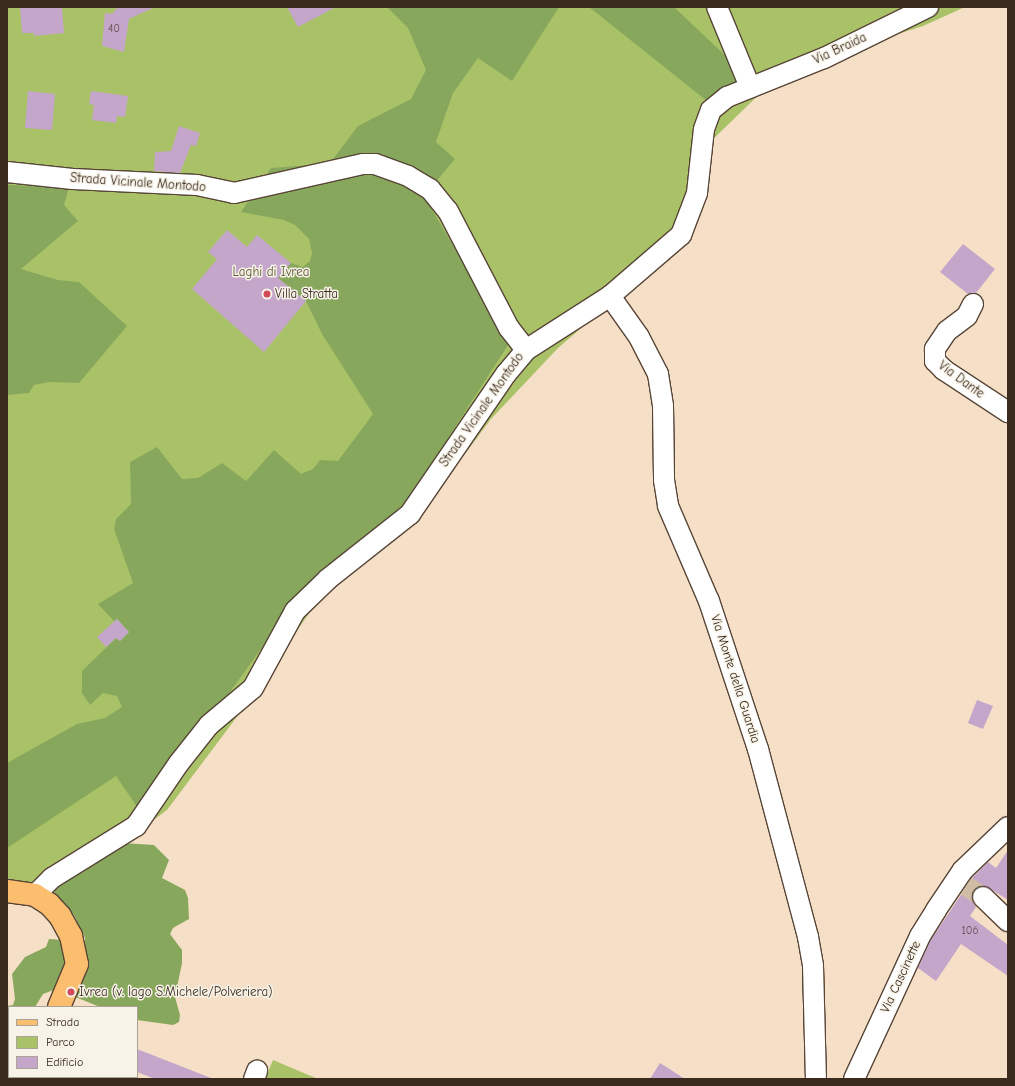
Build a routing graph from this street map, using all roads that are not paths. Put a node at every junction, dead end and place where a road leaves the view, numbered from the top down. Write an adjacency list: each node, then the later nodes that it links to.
1 (718, 7): 3 (street)
2 (928, 7): 3 (street, Via Braida)
3 (750, 87): 5 (street, Via Braida)
4 (7, 172): 7 (street, Strada Vicinale Montodo)
5 (610, 296): 7 (street, Via Braida); 15 (street, Via Monte della Guardia)
6 (973, 304): 8 (street, Via Dante)
7 (526, 350): 11 (street, Strada Vicinale Montodo)
8 (1008, 412)
9 (1008, 827): 16 (street, Via Cascinette)
10 (7, 891): 11 (main road)
11 (34, 895): 14 (main road)
12 (983, 897): 13 (street)
13 (1008, 922)
14 (59, 1006)
15 (816, 1079)
16 (854, 1079)

